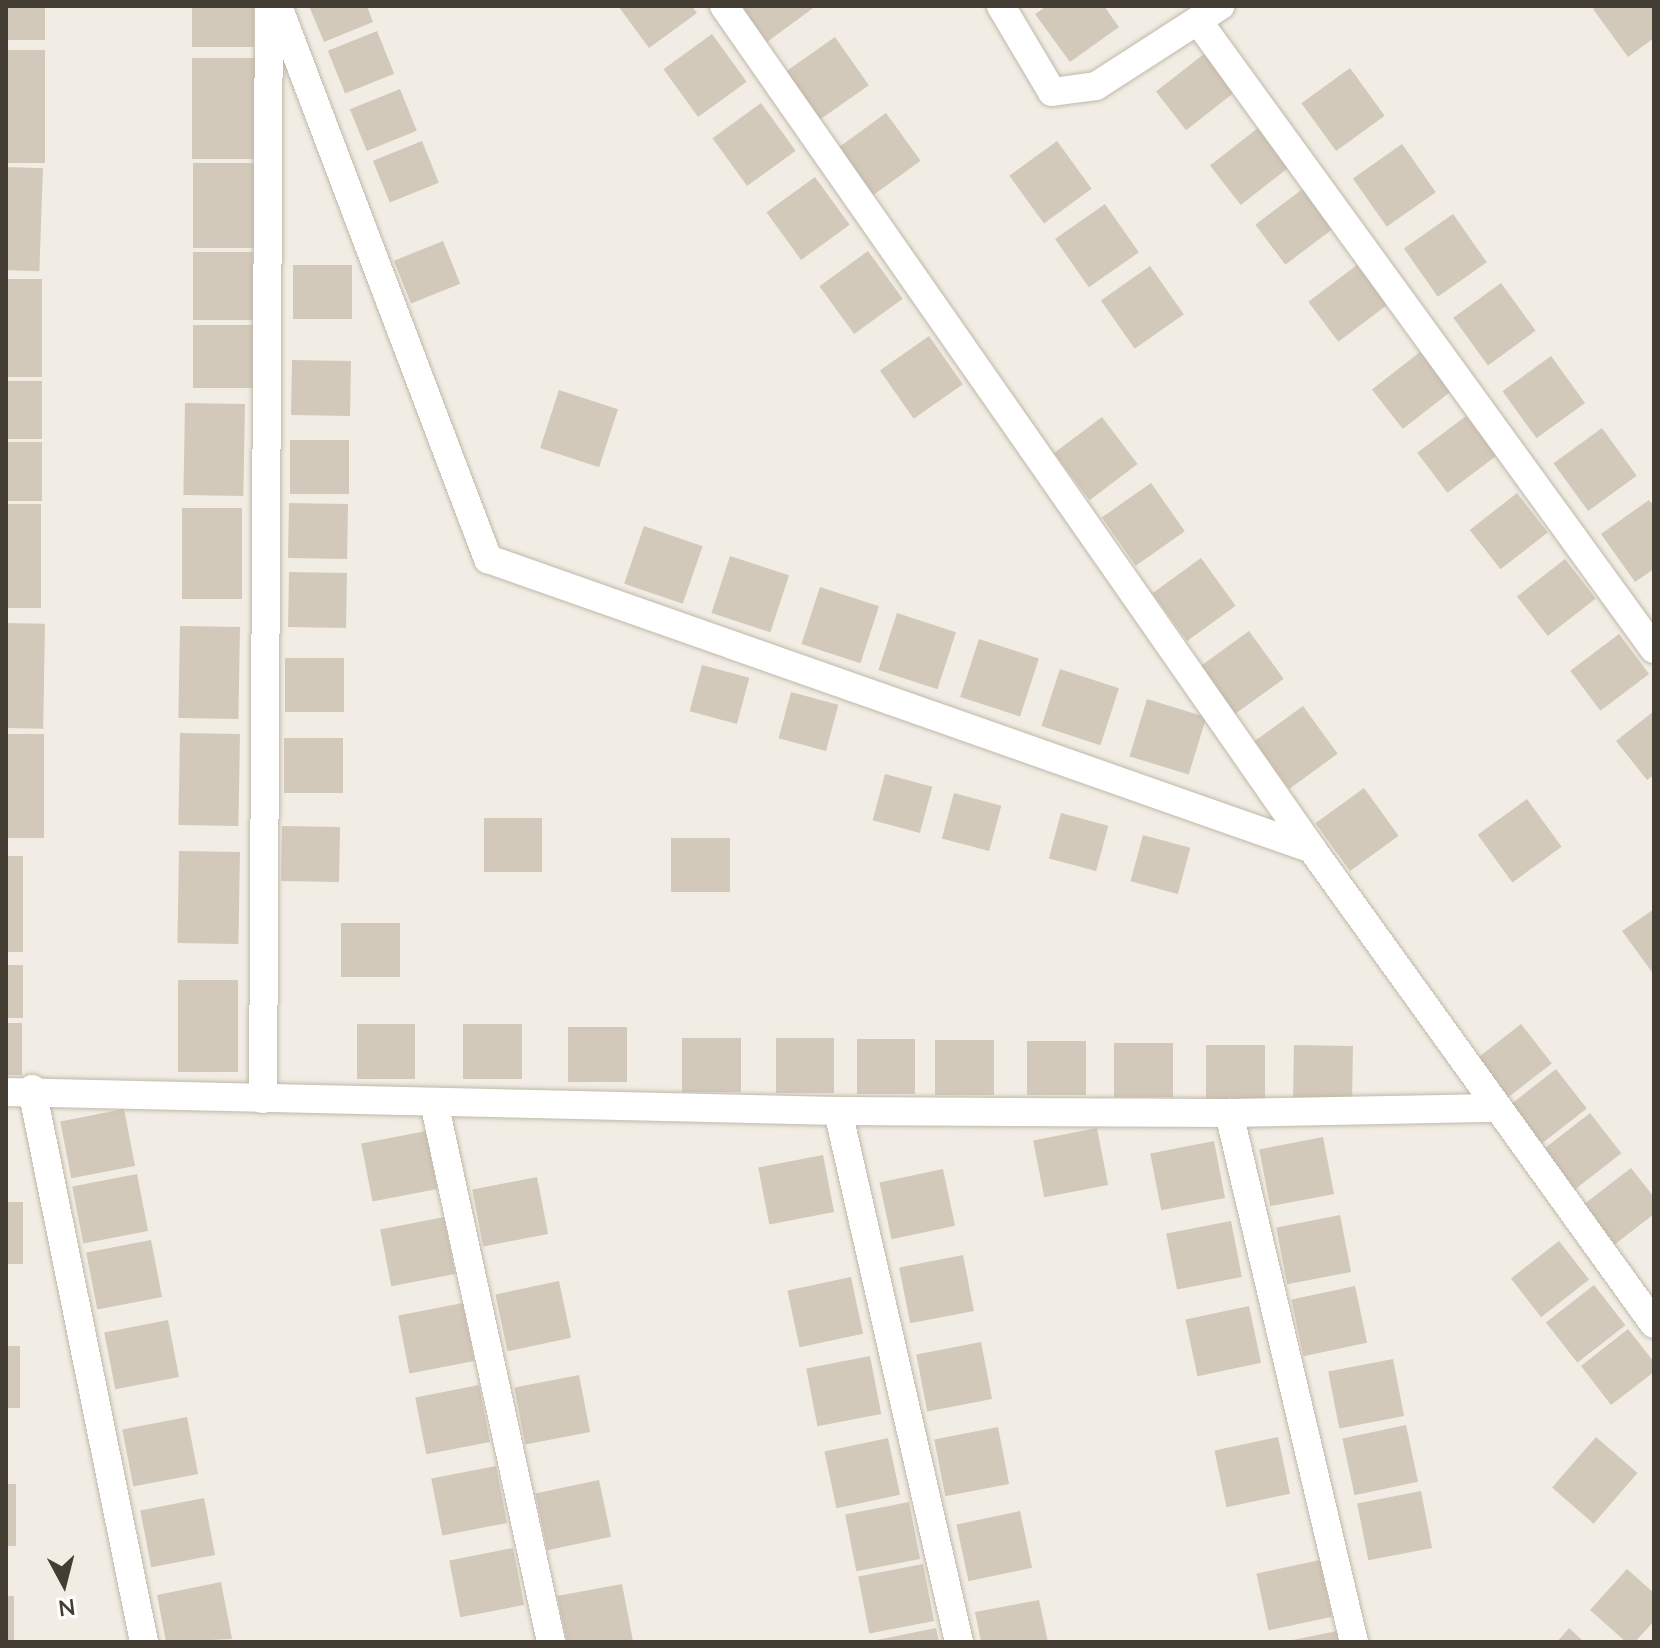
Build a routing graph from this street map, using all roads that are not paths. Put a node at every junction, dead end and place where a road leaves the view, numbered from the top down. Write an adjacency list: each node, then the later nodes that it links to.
1 (269, 6): 9 (street)
2 (278, 6): 7 (street)
3 (724, 6): 7 (street)
4 (1001, 6): 5 (street)
5 (1209, 13): 6 (street)
6 (1654, 649)
7 (1312, 849): 11 (street)
8 (19, 1090): 9 (street); 15 (street)
9 (263, 1099): 10 (street)
10 (434, 1102): 12 (street); 16 (street)
11 (1496, 1108): 13 (street); 14 (street)
12 (838, 1111): 13 (street); 17 (street)
13 (1229, 1113): 18 (street)
14 (1654, 1324)
15 (144, 1642)
16 (551, 1642)
17 (959, 1642)
18 (1354, 1642)

